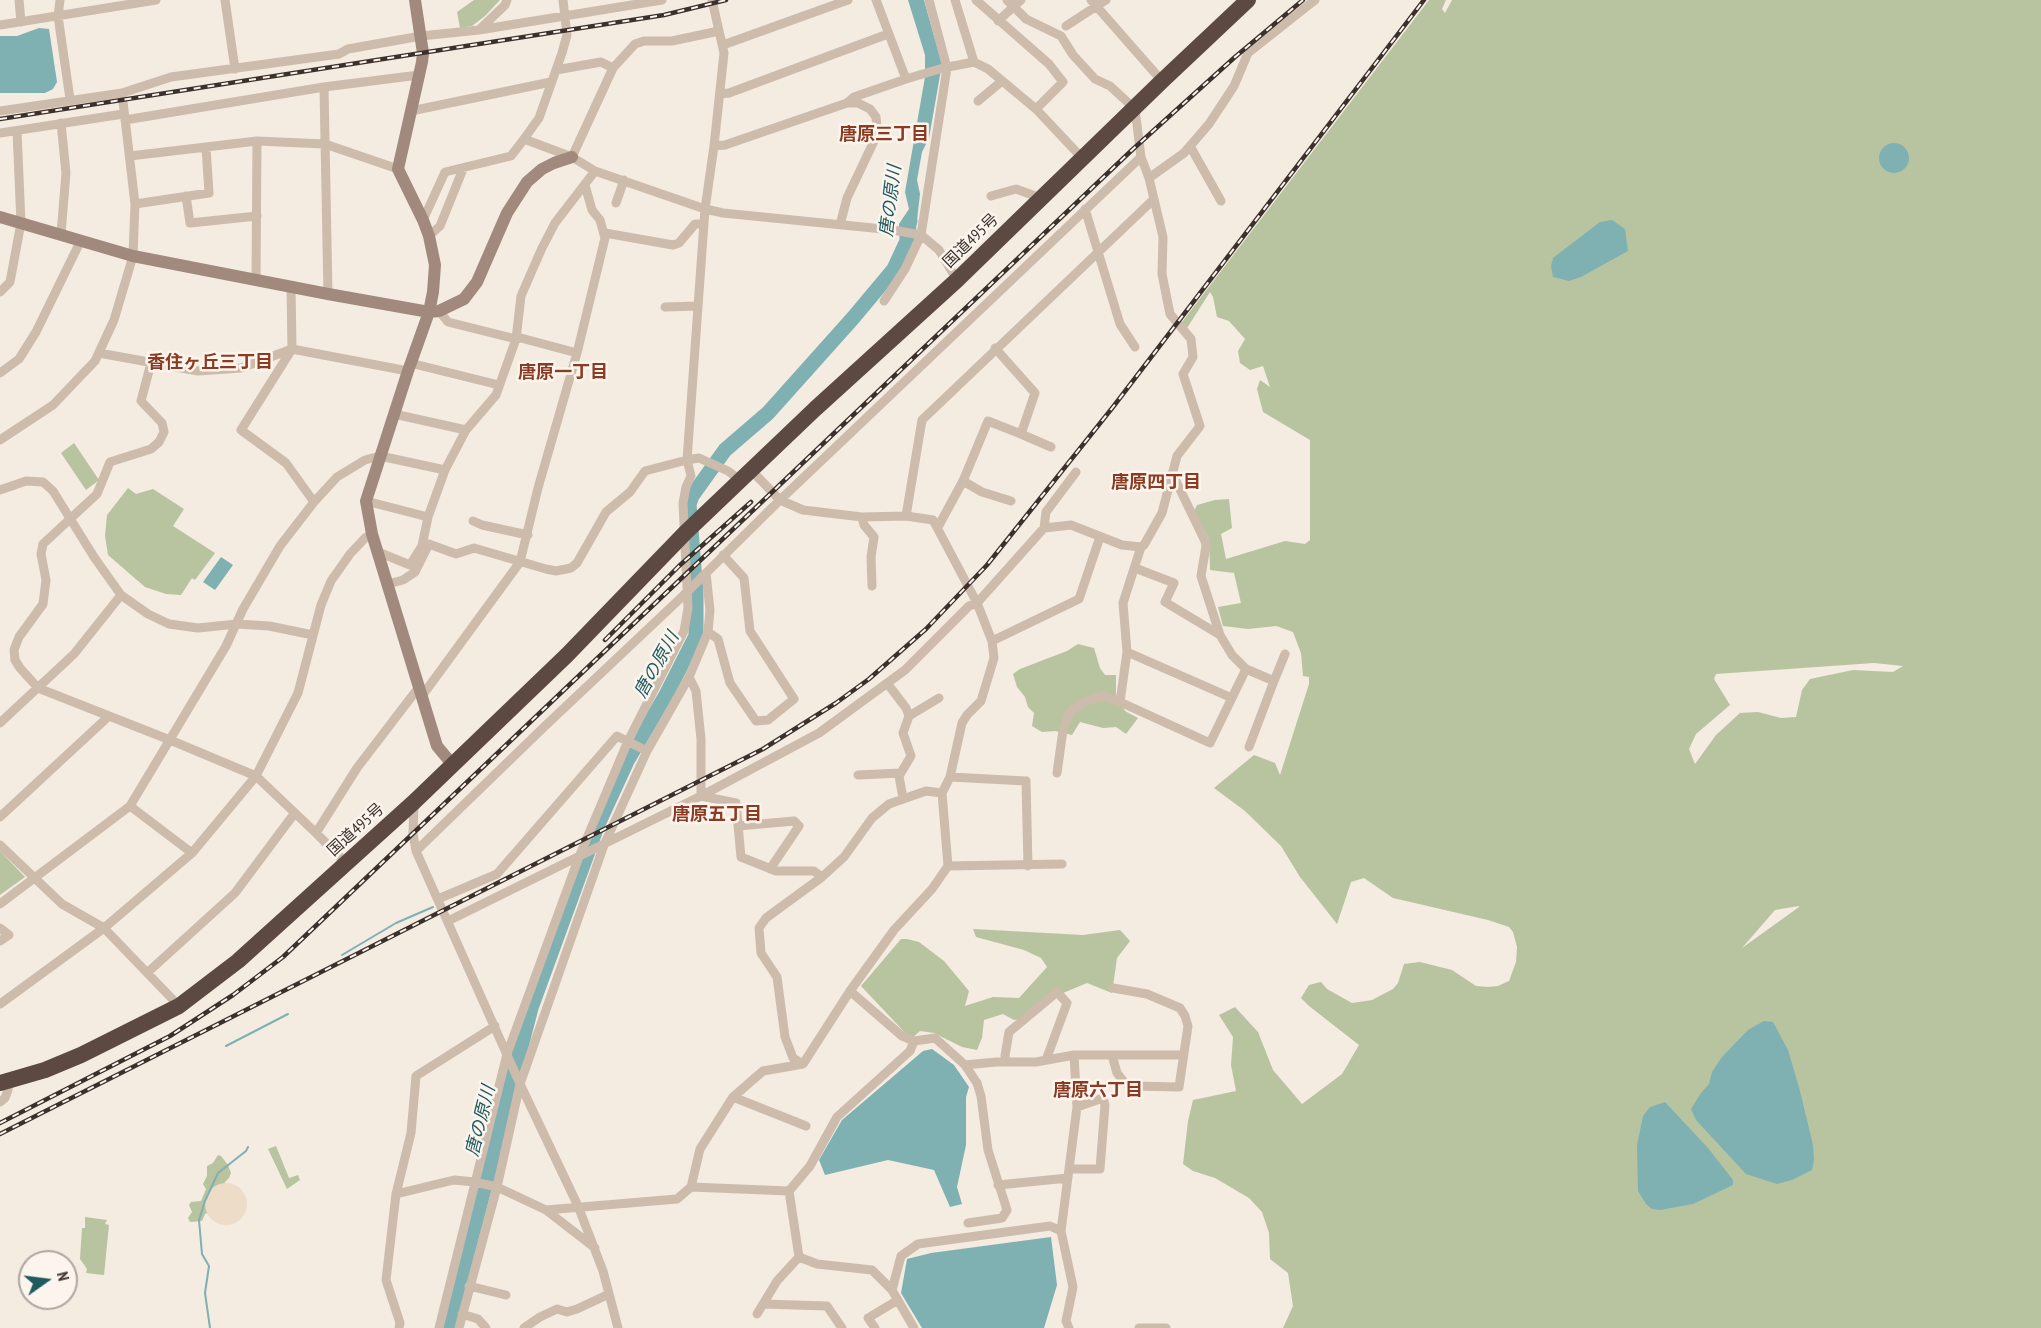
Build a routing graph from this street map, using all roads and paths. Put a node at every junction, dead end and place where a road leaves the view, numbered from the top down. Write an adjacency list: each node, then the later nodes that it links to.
1 (20, 0): 24 (street)
2 (60, 0): 21 (street)
3 (156, 0): 21 (street)
4 (225, 0): 35 (street)
5 (415, 0): 30 (street)
6 (507, 0): 27 (street)
7 (563, 0): 22 (street)
8 (662, 0): 20 (street)
9 (712, 0): 28 (street)
10 (848, 0): 31 (street)
11 (876, 0): 29 (street)
12 (929, 0): 34 (street)
13 (955, 0): 32 (street)
14 (976, 0): 23 (street)
15 (1106, 0): 19 (street)
16 (1315, 0): 60 (street)
17 (1014, 2): 23 (street); 49 (street)
18 (1244, 2): 40 (highway, 国道495号)
19 (1094, 3): 26 (street); 40 (street)
20 (604, 5): 22 (street)
21 (58, 16): 24 (street); 45 (street)
22 (566, 16): 27 (street); 36 (street)
23 (998, 21): 48 (street)
24 (21, 22): 25 (street)
25 (0, 25)
26 (1066, 26)
27 (479, 30): 30 (street)
28 (719, 31): 31 (street); 33 (street)
29 (888, 34): 38 (street); 44 (street)
30 (421, 36): 35 (street); 37 (street)
31 (723, 45): 44 (street)
32 (975, 62): 34 (street); 39 (street)
33 (613, 68): 36 (street); 63 (street)
34 (945, 68): 38 (street); 89 (street)
35 (236, 69): 43 (street)
36 (556, 70): 41 (street)
37 (419, 75): 42 (street); 51 (street)
38 (906, 79): 47 (street)
39 (1002, 81): 46 (street); 48 (street)
40 (1162, 81): 49 (highway, 国道495号)
41 (551, 82): 51 (street); 56 (street)
42 (324, 87): 52 (street); 58 (street)
43 (122, 93): 45 (street); 52 (street)
44 (720, 94): 59 (street)
45 (70, 99): 50 (street)
46 (978, 101)
47 (847, 103): 59 (street); 86 (street)
48 (1036, 109): 65 (street)
49 (1135, 109): 64 (street); 65 (highway, 国道495号)
50 (0, 111)
51 (411, 111): 66 (street)
52 (124, 117): 53 (street); 62 (street)
53 (61, 123): 54 (street); 88 (street)
54 (17, 130): 55 (street); 84 (street)
55 (0, 133)
56 (524, 139): 63 (street); 67 (street)
57 (257, 141): 58 (street); 61 (street); 81 (street)
58 (325, 144): 66 (street); 98 (street)
59 (714, 146): 79 (street)
60 (1190, 146): 69 (street); 76 (street)
61 (206, 147): 62 (street); 72 (street)
62 (130, 156): 78 (street)
63 (572, 157): 68 (street); 102 (street)
64 (1141, 157): 69 (street); 80 (street)
65 (1083, 159): 74 (highway, 国道495号)
66 (398, 169): 83 (street)
67 (463, 169): 83 (street); 90 (street)
68 (595, 171): 70 (street); 71 (street)
69 (1149, 178): 75 (street)
70 (624, 180): 77 (street); 79 (street)
71 (585, 184): 87 (street); 103 (street)
72 (186, 196): 78 (street); 81 (street)
73 (991, 196): 74 (street)
74 (1041, 198): 95 (highway, 国道495号)
75 (1153, 200): 92 (street); 122 (street)
76 (1221, 201)
77 (616, 203)
78 (135, 204): 93 (street)
79 (705, 209): 85 (street); 86 (street)
80 (1085, 209): 92 (street); 126 (street)
81 (256, 216): 94 (street)
82 (0, 217): 84 (street)
83 (423, 220): 90 (street)
84 (21, 223): 88 (street); 97 (street)
85 (704, 224): 87 (street); 100 (street)
86 (840, 225): 89 (street)
87 (605, 233): 107 (street)
88 (61, 234): 91 (street)
89 (921, 235): 95 (street); 99 (street)
90 (429, 236): 102 (street)
91 (81, 240): 93 (street); 111 (street)
92 (1099, 253): 104 (street); 105 (street)
93 (133, 256): 94 (street); 108 (street)
94 (256, 279): 96 (street)
95 (957, 280): 123 (highway, 国道495号)
96 (291, 286): 98 (street); 106 (street)
97 (0, 292)
98 (327, 294): 102 (street)
99 (884, 301)
100 (698, 306): 101 (street); 119 (street)
101 (664, 307)
102 (434, 312): 103 (street); 110 (street)
103 (516, 339): 107 (street); 112 (street)
104 (1135, 347)
105 (995, 348): 115 (street); 130 (street)
106 (292, 349): 109 (street); 110 (street); 127 (street)
107 (577, 352): 139 (street)
108 (99, 353): 109 (street); 116 (street)
109 (151, 363): 133 (street)
110 (409, 367): 112 (street); 113 (street)
111 (0, 373)
112 (499, 385): 114 (street)
113 (394, 414): 114 (street); 118 (street)
114 (466, 430): 120 (street)
115 (1021, 434): 117 (street); 124 (street)
116 (0, 440)
117 (1051, 447)
118 (380, 456): 120 (street); 127 (street); 128 (street)
119 (687, 460): 123 (street); 138 (street); 144 (street)
120 (445, 470): 131 (street)
121 (1076, 472): 136 (street)
122 (1172, 473): 141 (street); 154 (street)
123 (740, 474): 126 (street); 138 (highway, 国道495号)
124 (963, 481): 129 (street); 135 (street)
125 (0, 490): 133 (street)
126 (780, 500): 132 (street); 143 (street)
127 (314, 501): 151 (street)
128 (366, 501): 131 (street); 137 (street)
129 (1011, 501)
130 (906, 516): 132 (street); 135 (street)
131 (428, 517): 142 (street)
132 (862, 517): 148 (street)
133 (69, 520): 149 (street); 162 (street)
134 (472, 521): 139 (street)
135 (938, 527): 150 (street)
136 (1044, 528): 140 (street); 150 (street)
137 (372, 534): 142 (street); 153 (street)
138 (684, 534): 171 (street); 174 (highway, 国道495号)
139 (528, 536): 144 (street)
140 (1100, 537): 141 (street); 155 (street)
141 (1141, 548): 145 (street)
142 (378, 552): 147 (street)
143 (723, 555): 146 (street); 152 (street)
144 (520, 562): 147 (street); 163 (street)
145 (1135, 568): 154 (street); 156 (street)
146 (704, 575): 152 (street); 191 (street, bridge)
147 (388, 584): 163 (street)
148 (872, 585)
149 (121, 595): 151 (street); 162 (street)
150 (977, 603): 155 (street); 161 (street)
151 (237, 624): 153 (street); 170 (street)
152 (708, 632): 159 (street)
153 (313, 635): 178 (street)
154 (1220, 635): 158 (street)
155 (992, 642): 179 (street)
156 (1127, 652): 165 (street); 166 (street)
157 (1285, 654): 160 (street)
158 (1246, 669): 160 (street); 165 (street)
159 (689, 677): 173 (street); 181 (street)
160 (1274, 681): 172 (street)
161 (887, 683): 168 (street); 181 (street)
162 (38, 688): 167 (street); 169 (street)
163 (421, 692): 174 (street); 188 (street)
164 (939, 698): 168 (street)
165 (1232, 698): 166 (street)
166 (1120, 702): 176 (street)
167 (109, 716): 170 (street); 186 (street)
168 (909, 716): 175 (street)
169 (0, 723)
170 (170, 740): 178 (street); 184 (street)
171 (630, 742): 173 (street); 193 (street); 201 (street)
172 (1249, 747)
173 (645, 750): 190 (street)
174 (452, 764): 183 (highway, 国道495号)
175 (901, 773): 177 (street); 182 (street)
176 (1057, 773)
177 (858, 775)
178 (256, 776): 185 (street); 192 (street)
179 (950, 777): 180 (street); 197 (street)
180 (942, 793): 182 (street); 196 (street)
181 (701, 796): 187 (street); 190 (street)
182 (903, 798): 199 (street)
183 (414, 802): 191 (street); 194 (highway, 国道495号)
184 (130, 806): 192 (street); 200 (street)
185 (294, 814): 188 (street); 207 (street)
186 (0, 818)
187 (738, 826): 198 (street); 198 (street)
188 (316, 833): 194 (street)
189 (0, 845): 200 (street)
190 (601, 846): 193 (street); 222 (street)
191 (416, 851): 201 (street)
192 (192, 853): 205 (street)
193 (581, 856): 203 (street); 217 (street)
194 (346, 863): 211 (highway, 国道495号)
195 (1062, 864): 197 (street)
196 (948, 866): 197 (street); 209 (street)
197 (1028, 866)
198 (770, 869): 199 (street)
199 (822, 877): 220 (street)
200 (36, 878): 202 (street); 205 (street)
201 (438, 900): 203 (street)
202 (0, 904)
203 (448, 921): 212 (street)
204 (0, 928): 206 (street)
205 (104, 928): 207 (street); 210 (street)
206 (0, 941)
207 (147, 973): 211 (street)
208 (1113, 988): 216 (street)
209 (850, 991): 213 (street); 220 (street)
210 (0, 1004)
211 (179, 1006): 223 (highway, 国道495号)
212 (495, 1026): 217 (street); 234 (street)
213 (914, 1041): 221 (street); 233 (street)
214 (1074, 1055): 215 (street); 218 (street); 226 (street)
215 (1112, 1055): 216 (street); 216 (street)
216 (1182, 1055)
217 (508, 1057): 222 (street); 229 (street)
218 (1046, 1060): 219 (street); 219 (street)
219 (1006, 1062): 221 (street)
220 (803, 1064): 224 (street)
221 (965, 1065): 230 (street)
222 (519, 1081): 231 (street); 235 (street)
223 (4, 1082): 225 (street)
224 (733, 1096): 227 (street); 232 (street)
225 (0, 1102)
226 (1077, 1107): 228 (street); 228 (street)
227 (806, 1126)
228 (1069, 1173): 230 (street); 238 (street)
229 (478, 1183): 231 (street); 234 (street); 250 (street)
230 (998, 1185): 237 (street)
231 (495, 1187): 236 (street); 241 (street)
232 (691, 1187): 233 (street); 235 (street)
233 (789, 1191): 240 (street)
234 (396, 1194): 249 (street)
235 (578, 1206): 236 (street); 239 (street)
236 (546, 1210): 239 (street)
237 (968, 1223)
238 (1061, 1231): 242 (street); 258 (street)
239 (596, 1248): 243 (street)
240 (799, 1257): 242 (street); 246 (street)
241 (469, 1286): 244 (street); 247 (street)
242 (892, 1290): 245 (street)
243 (609, 1294): 253 (street); 254 (street)
244 (506, 1295)
245 (898, 1300): 256 (street); 257 (street)
246 (763, 1304): 248 (street); 255 (street)
247 (462, 1314): 251 (street); 252 (street)
248 (757, 1314)
249 (399, 1328)
250 (440, 1328)
251 (459, 1328)
252 (486, 1328)
253 (524, 1328)
254 (618, 1328)
255 (842, 1328)
256 (875, 1328)
257 (914, 1328)
258 (1070, 1328)
259 (1139, 1328): 260 (street)
260 (1166, 1328)

